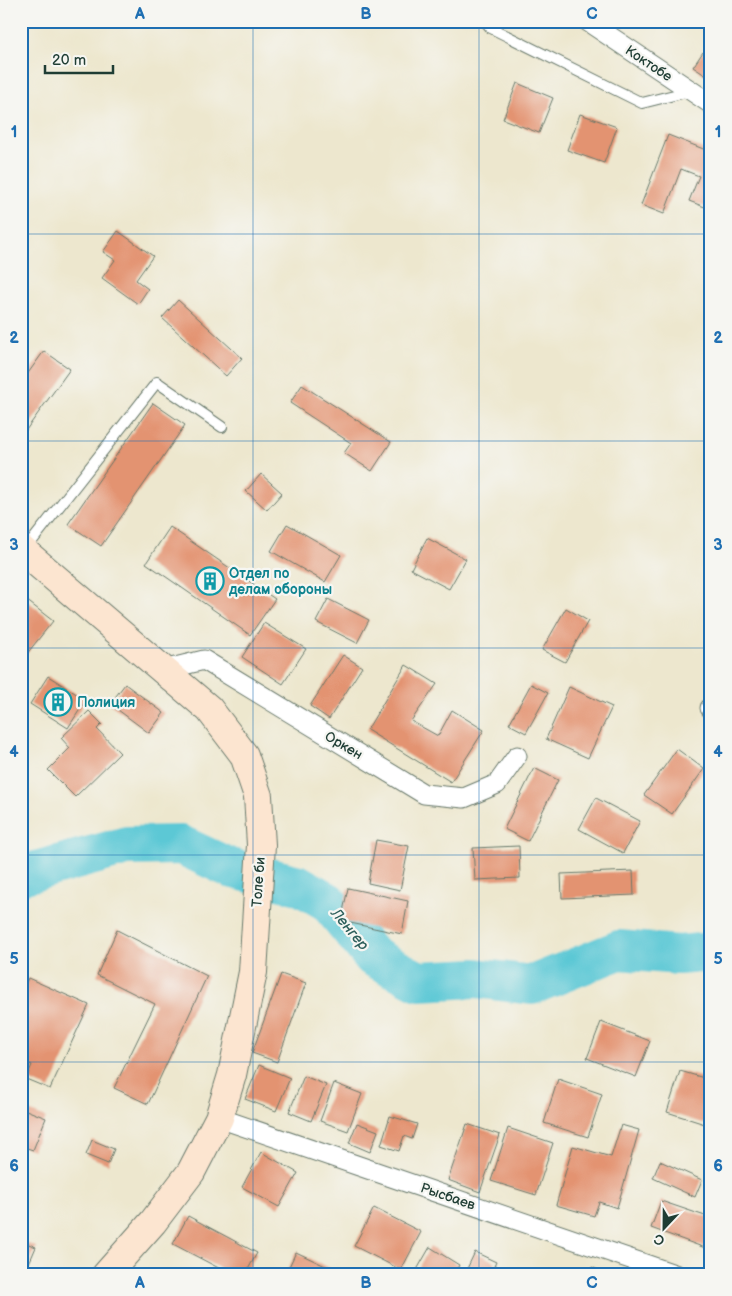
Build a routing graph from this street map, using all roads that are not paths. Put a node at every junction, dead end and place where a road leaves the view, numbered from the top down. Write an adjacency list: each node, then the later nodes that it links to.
1 (485, 21): 3 (lane)
2 (587, 21): 3 (street, Коктобе)
3 (691, 91): 4 (street, Коктобе)
4 (711, 104)
5 (222, 427): 6 (lane)
6 (23, 550): 7 (main road, Толе би)
7 (163, 670): 8 (street, Оркен); 9 (main road, Толе би)
8 (517, 756)
9 (219, 1118): 10 (main road, Толе би); 11 (street, Рысбаев)
10 (113, 1273)
11 (677, 1275)

